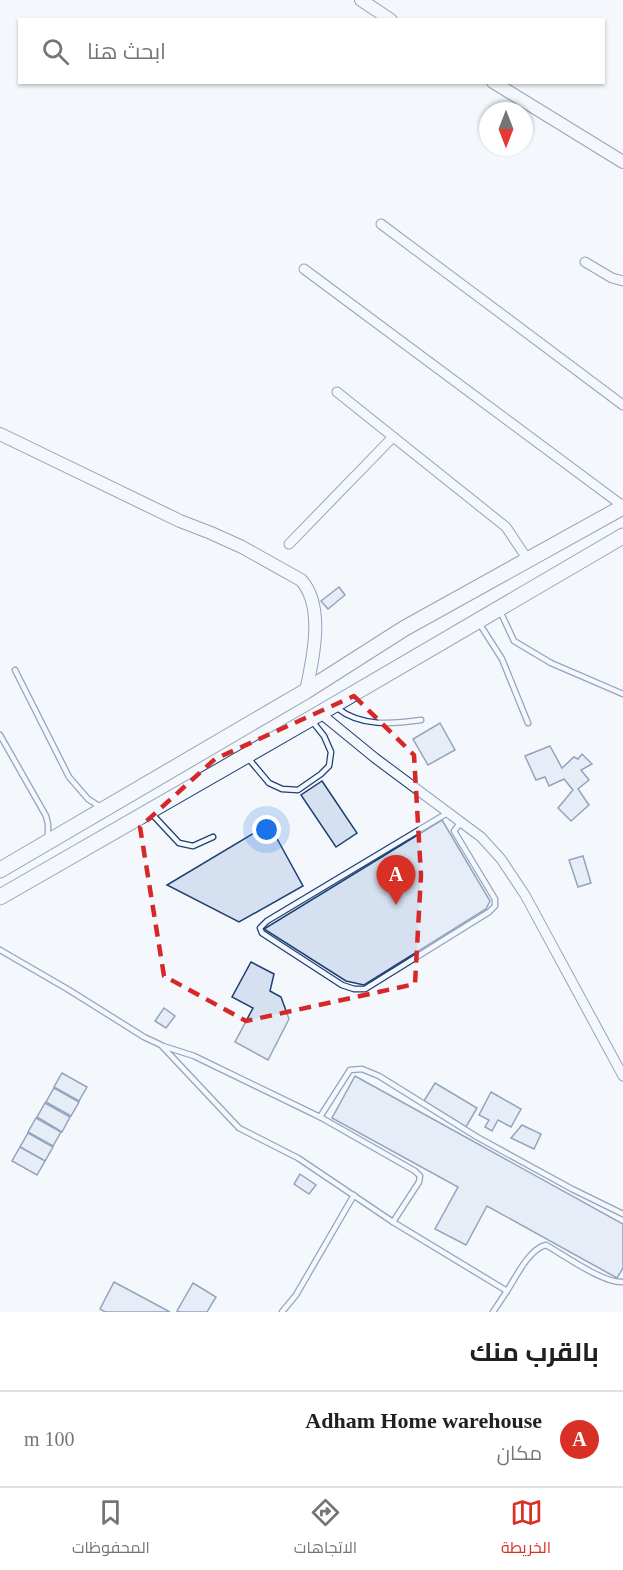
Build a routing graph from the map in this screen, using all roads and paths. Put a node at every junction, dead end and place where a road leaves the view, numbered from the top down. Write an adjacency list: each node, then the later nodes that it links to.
1 (361, 0): 2 (street)
2 (389, 18)
3 (496, 84): 4 (street)
4 (623, 162)
5 (381, 224): 10 (street)
6 (585, 262): 8 (street)
7 (304, 269): 13 (street)
8 (623, 281)
9 (336, 392): 12 (street)
10 (623, 405)
11 (0, 434): 20 (street)
12 (393, 437): 15 (street); 16 (street)
13 (623, 506): 16 (highway)
14 (623, 536): 17 (highway)
15 (289, 544)
16 (528, 560): 20 (highway)
17 (499, 608): 18 (highway); 21 (lane)
18 (478, 620): 22 (highway); 25 (lane)
19 (15, 670): 28 (lane)
20 (306, 691): 28 (highway)
21 (623, 694)
22 (334, 705): 23 (highway); 24 (lane)
23 (315, 716): 27 (highway); 27 (lane); 30 (street)
24 (421, 720)
25 (528, 723)
26 (0, 735): 33 (lane)
27 (246, 756): 29 (highway)
28 (104, 809): 33 (highway)
29 (149, 812): 32 (lane); 35 (highway)
30 (448, 812): 31 (street); 31 (lane)
31 (461, 822): 38 (street)
32 (213, 837)
33 (48, 842): 34 (highway)
34 (0, 870)
35 (0, 897)
36 (0, 950): 37 (lane)
37 (160, 1045): 39 (lane); 40 (lane)
38 (623, 1076)
39 (320, 1117): 41 (lane); 42 (lane)
40 (354, 1195): 42 (lane); 45 (lane)
41 (623, 1214)
42 (393, 1222): 44 (lane)
43 (623, 1282): 44 (lane)
44 (507, 1291): 46 (lane)
45 (282, 1312)
46 (493, 1312)

